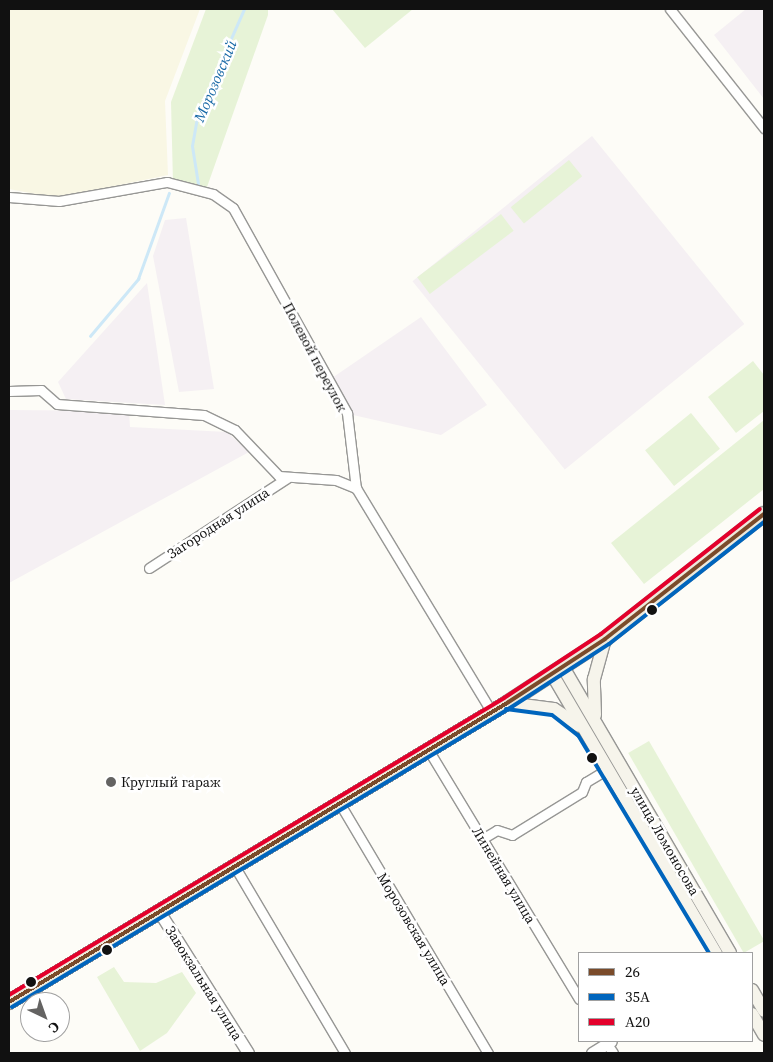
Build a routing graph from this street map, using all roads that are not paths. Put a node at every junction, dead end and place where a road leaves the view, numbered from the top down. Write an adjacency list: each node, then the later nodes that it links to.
1 (670, 9): 2 (street)
2 (764, 128)
3 (9, 197): 6 (street, Полевой переулок)
4 (9, 392): 5 (street)
5 (287, 478): 6 (street); 8 (street, Загородная улица)
6 (356, 488): 12 (street, Полевой переулок)
7 (764, 514): 9 (main road)
8 (150, 568)
9 (605, 639): 10 (main road); 13 (main road, улица Ломоносова)
10 (557, 671): 11 (main road); 13 (main road, улица Ломоносова); 14 (main road, улица Ломоносова)
11 (508, 703): 12 (main road); 14 (main road, улица Ломоносова)
12 (492, 713): 15 (main road)
13 (599, 730): 19 (main road, улица Ломоносова)
14 (590, 739): 16 (main road, улица Ломоносова)
15 (429, 751): 17 (main road); 18 (street, Линейная улица)
16 (608, 769): 18 (street); 19 (main road, улица Ломоносова)
17 (340, 804): 20 (main road); 33 (street, Морозовская улица)
18 (482, 839): 25 (street, Линейная улица)
19 (664, 852): 22 (main road, улица Ломоносова); 23 (main road, улица Ломоносова)
20 (235, 867): 21 (main road); 32 (street)
21 (160, 913): 26 (main road); 31 (street, Завокзальная улица)
22 (715, 952)
23 (729, 952)
24 (753, 992): 27 (main road)
25 (578, 997)
26 (9, 1002)
27 (764, 1011)
28 (753, 1016): 29 (main road)
29 (764, 1035)
30 (609, 1045): 34 (street)
31 (248, 1053)
32 (345, 1053)
33 (488, 1053)
34 (592, 1053)

